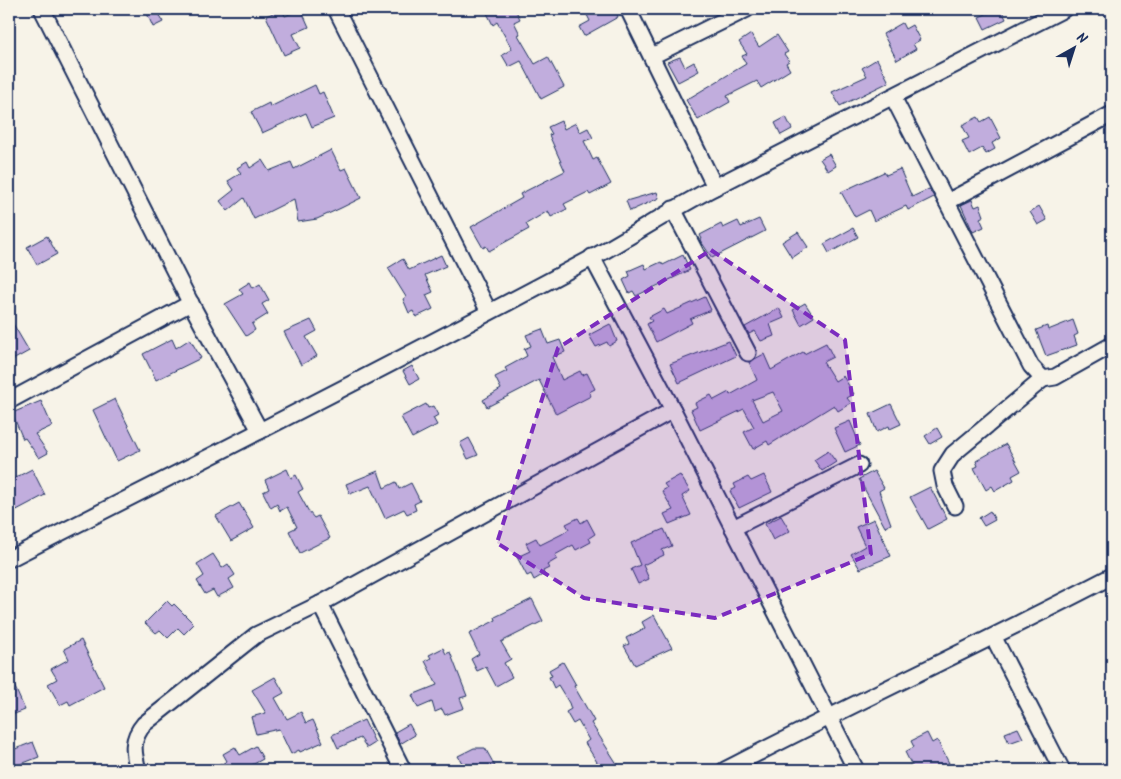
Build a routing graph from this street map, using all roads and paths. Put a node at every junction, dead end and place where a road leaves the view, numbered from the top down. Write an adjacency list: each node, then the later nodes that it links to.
1 (42, 9): 13 (street)
2 (336, 9): 14 (street)
3 (628, 9): 6 (street)
4 (747, 9): 6 (street)
5 (1064, 9): 7 (street)
6 (652, 56): 9 (street)
7 (893, 97): 9 (street); 10 (street)
8 (1112, 114): 10 (street)
9 (715, 187): 11 (street)
10 (947, 202): 17 (street)
11 (672, 209): 12 (street); 16 (street)
12 (592, 257): 14 (street); 19 (street)
13 (191, 303): 18 (street); 20 (street)
14 (489, 312): 20 (street)
15 (1112, 345): 17 (street)
16 (748, 353)
17 (1043, 379): 22 (street)
18 (9, 401)
19 (673, 410): 23 (street); 26 (street)
20 (260, 430): 24 (street)
21 (858, 465): 23 (street)
22 (955, 506)
23 (733, 528): 28 (street)
24 (9, 559)
25 (1112, 576): 27 (street)
26 (320, 604): 29 (street); 30 (street)
27 (994, 638): 28 (street); 33 (street)
28 (827, 716): 31 (street); 32 (street)
29 (138, 770)
30 (403, 770)
31 (725, 770)
32 (856, 770)
33 (1062, 770)

